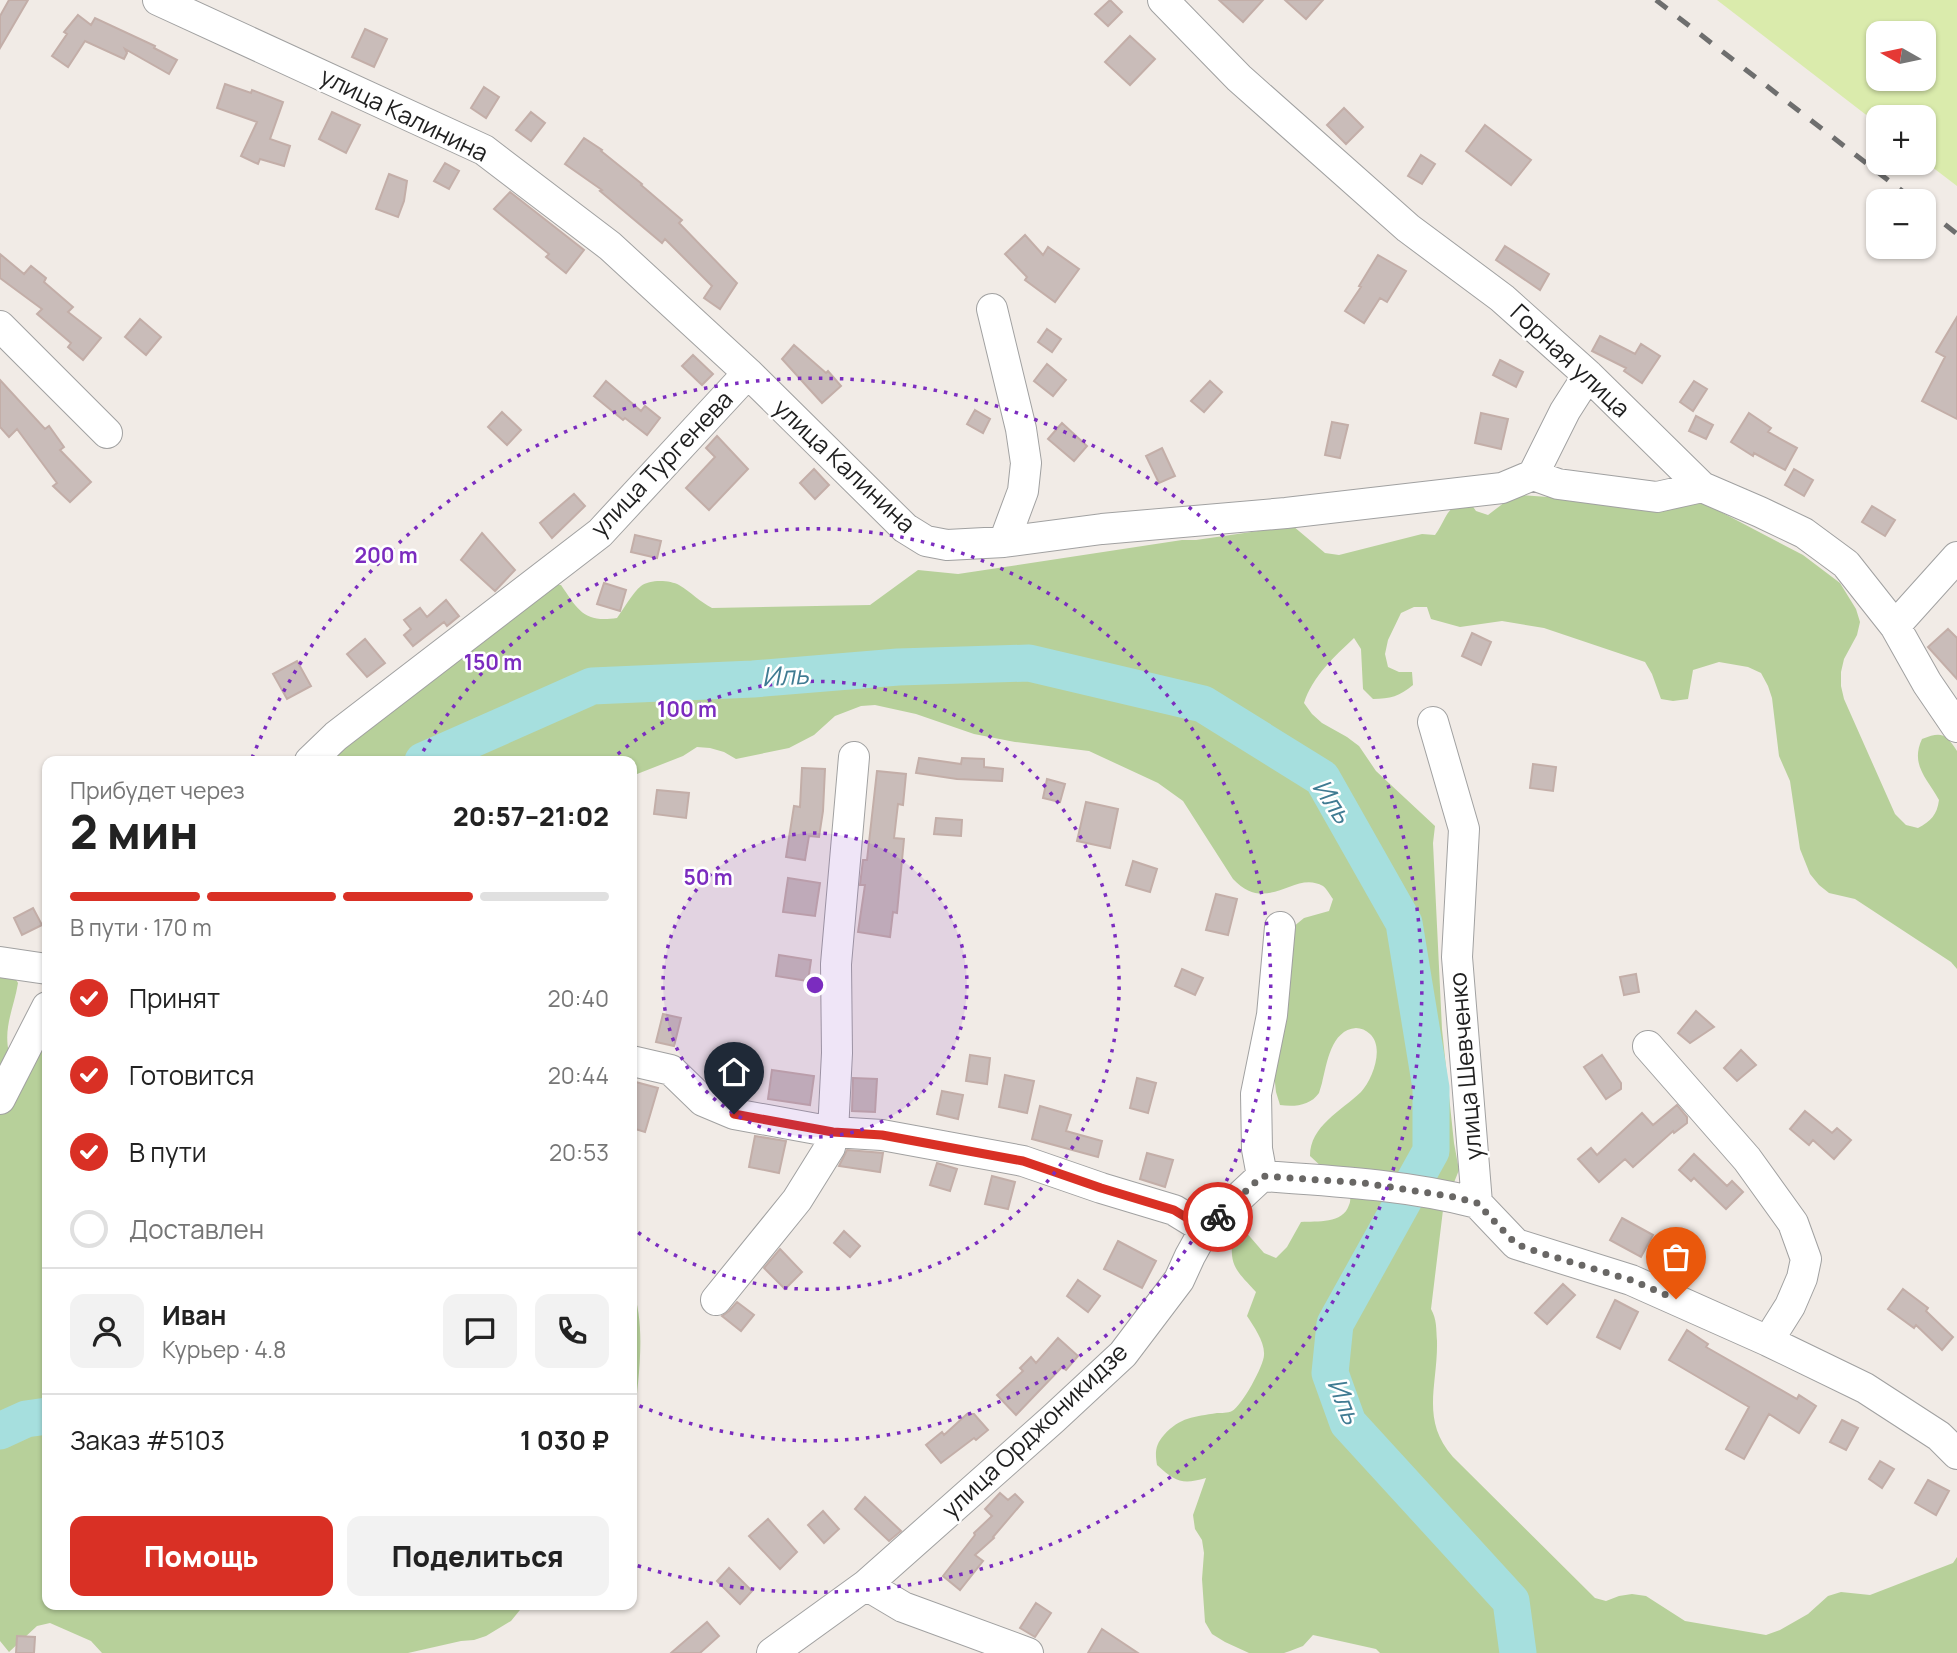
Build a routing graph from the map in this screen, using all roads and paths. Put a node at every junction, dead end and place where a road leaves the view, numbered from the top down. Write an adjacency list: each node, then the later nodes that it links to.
1 (158, 0): 5 (street, улица Калинина)
2 (1163, 0): 6 (street, Горная улица)
3 (992, 309): 10 (street)
4 (0, 326): 7 (street)
5 (748, 373): 10 (street, улица Калинина); 15 (street, улица Тургенева)
6 (1588, 374): 8 (street); 9 (street, Горная улица)
7 (107, 433)
8 (1533, 475): 9 (street); 10 (street, улица Калинина)
9 (1702, 487): 12 (street, Горная улица)
10 (1004, 541)
11 (1957, 557): 12 (street)
12 (1895, 626): 14 (street, Горная улица)
13 (1433, 722): 26 (street, улица Шевченко)
14 (1957, 727)
15 (315, 756)
16 (854, 757): 24 (street)
17 (1280, 927): 25 (street)
18 (0, 962): 19 (street)
19 (42, 969)
20 (42, 1017): 23 (street)
21 (1647, 1046): 29 (street)
22 (637, 1062): 24 (street)
23 (0, 1099)
24 (833, 1132): 27 (street); 28 (street)
25 (1262, 1176): 26 (street); 27 (street, улица Орджоникидзе)
26 (1466, 1200): 29 (street)
27 (1205, 1229): 31 (street, улица Орджоникидзе)
28 (716, 1300)
29 (1768, 1341): 30 (street)
30 (1957, 1454)
31 (866, 1585): 32 (street, улица Орджоникидзе); 33 (street)
32 (772, 1653)
33 (1028, 1653)

